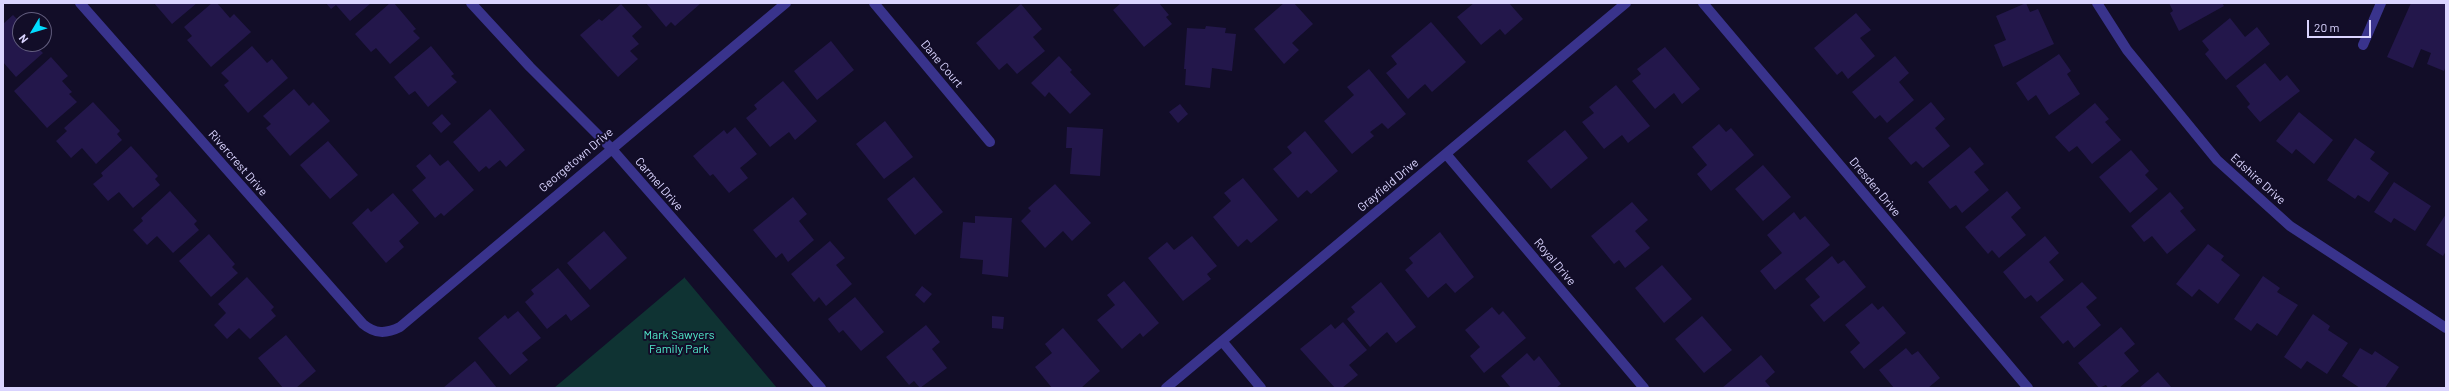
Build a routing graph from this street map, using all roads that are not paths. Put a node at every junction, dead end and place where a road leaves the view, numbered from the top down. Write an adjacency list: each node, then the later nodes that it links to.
1 (80, 3): 14 (street, Rivercrest Drive)
2 (471, 3): 11 (street, Carmel Drive)
3 (786, 3): 11 (street, Georgetown Drive)
4 (874, 3): 10 (street, Dane Court)
5 (1626, 3): 12 (street, Grayfield Drive)
6 (1704, 3): 20 (street, Dresden Drive)
7 (2097, 3): 13 (street, Edshire Drive)
8 (2381, 3): 9 (street)
9 (2363, 45)
10 (990, 142)
11 (611, 148): 14 (street, Georgetown Drive); 16 (street, Carmel Drive)
12 (1446, 154): 15 (street, Grayfield Drive); 19 (street, Royal Drive)
13 (2446, 328)
14 (382, 333)
15 (1222, 341): 17 (street, Grayfield Drive); 18 (street)
16 (821, 388)
17 (1166, 388)
18 (1261, 388)
19 (1644, 388)
20 (2028, 388)

